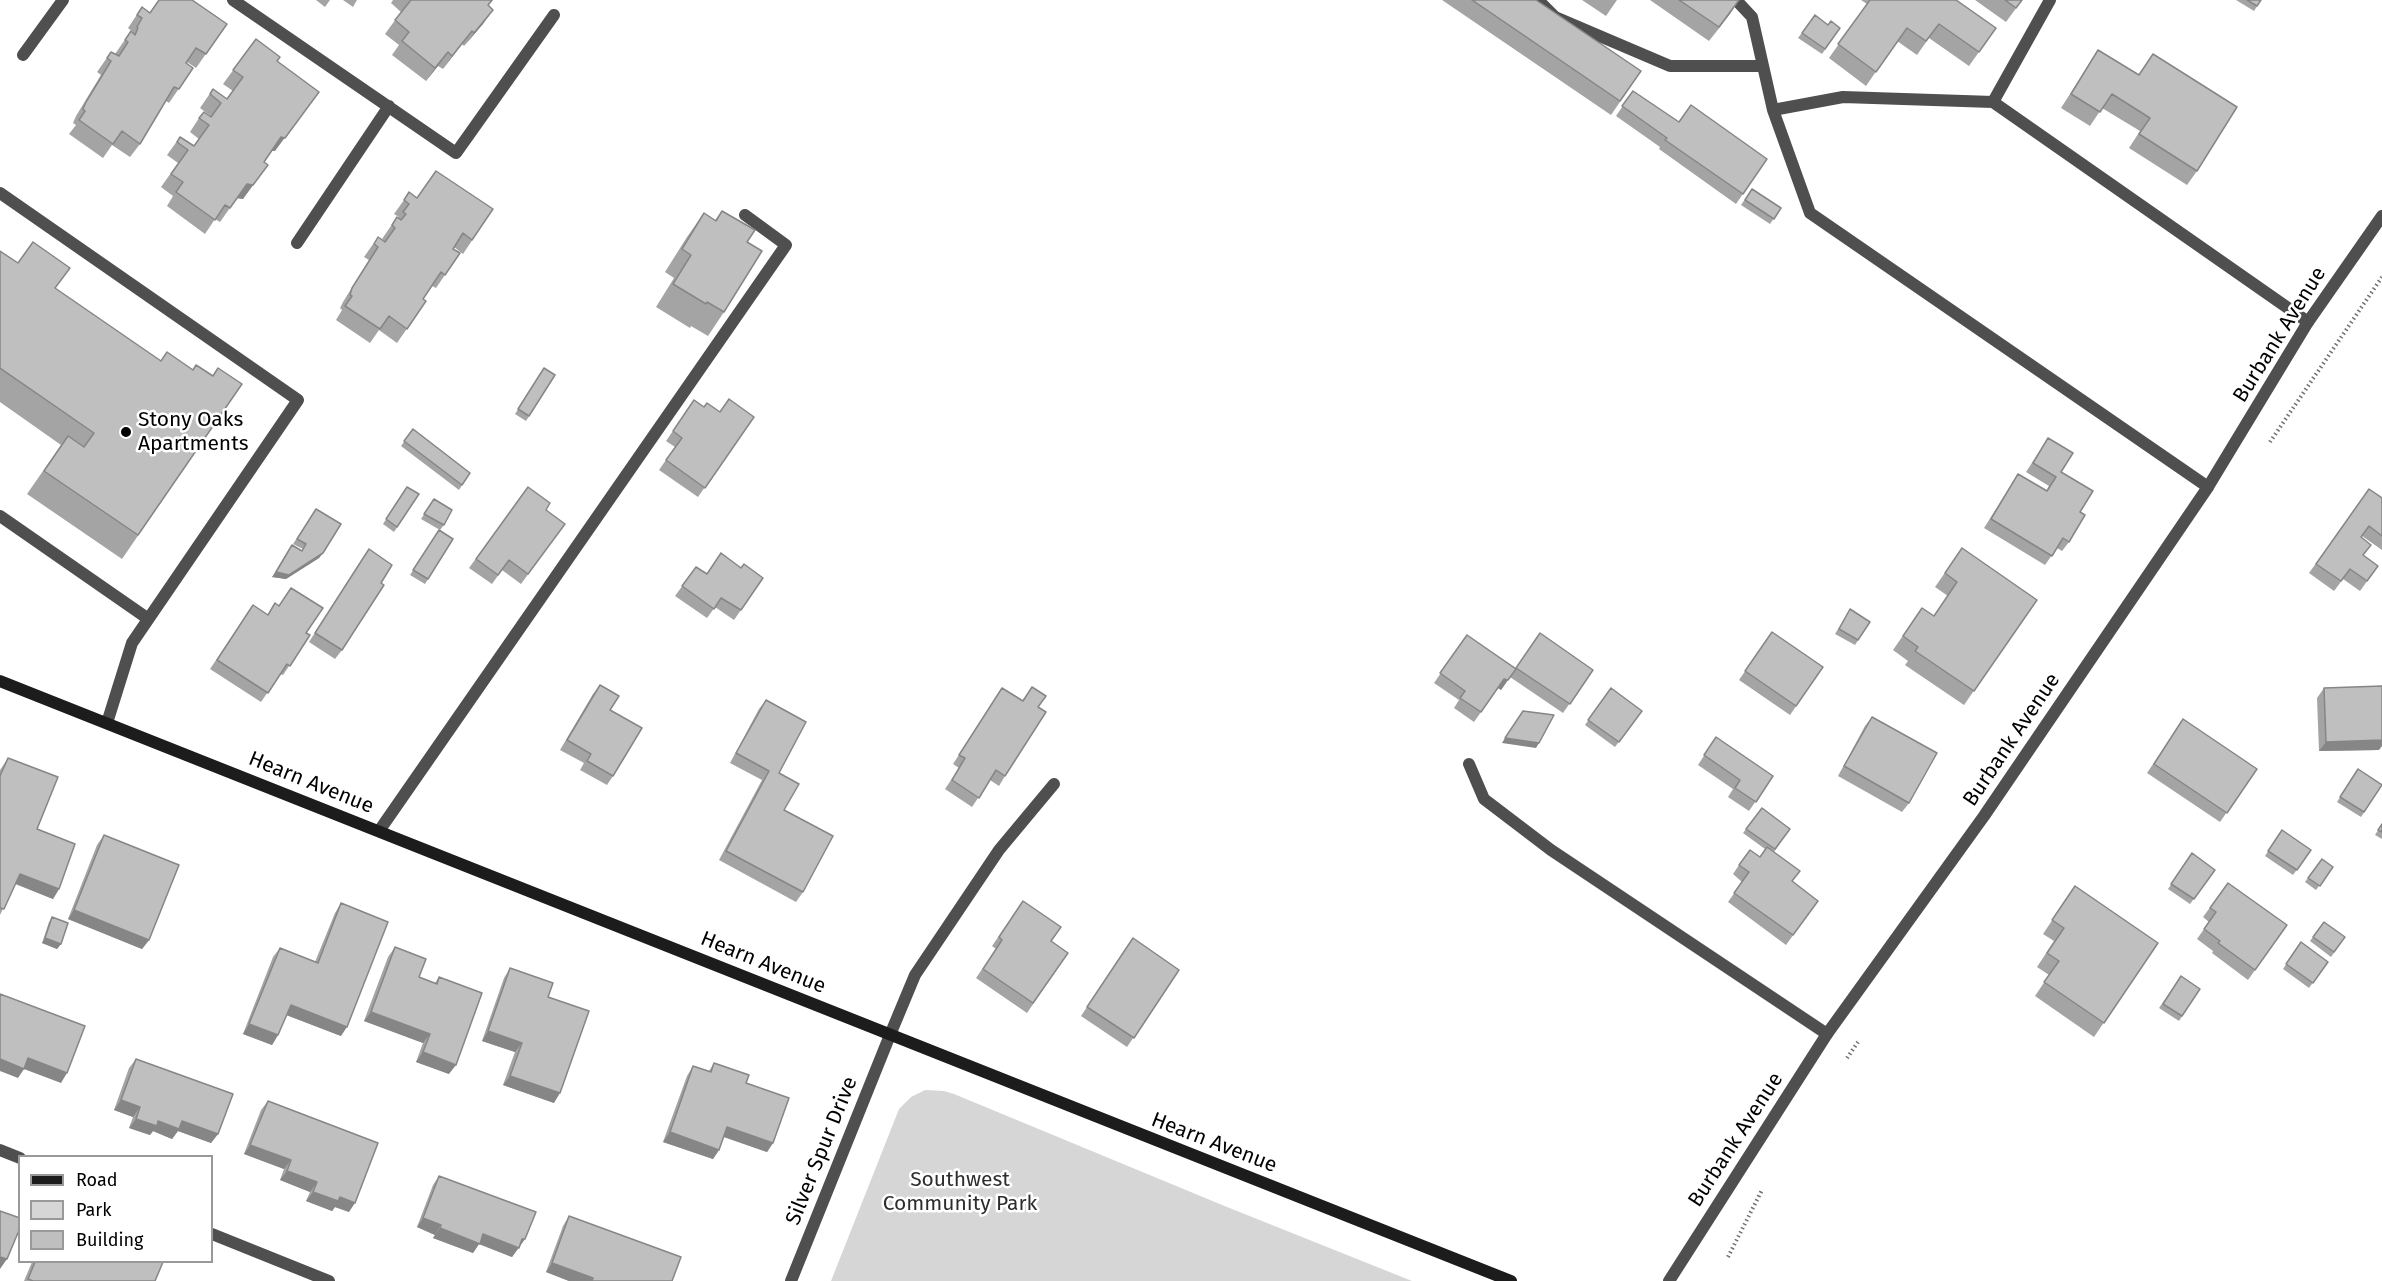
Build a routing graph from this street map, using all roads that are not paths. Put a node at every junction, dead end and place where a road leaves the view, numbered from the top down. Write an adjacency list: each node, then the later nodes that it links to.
1 (63, 0): 7 (street)
2 (233, 0): 10 (street)
3 (1538, 0): 8 (street)
4 (1736, 0): 8 (street)
5 (2050, 0): 9 (street)
6 (554, 15): 10 (street)
7 (23, 55)
8 (1763, 66): 11 (street)
9 (1993, 102): 11 (street); 16 (street)
10 (389, 106): 15 (street)
11 (1773, 110): 17 (street)
12 (0, 194): 19 (street)
13 (745, 216): 24 (street)
14 (2382, 216): 16 (street, Burbank Avenue)
15 (297, 243)
16 (2308, 322): 17 (street, Burbank Avenue)
17 (2208, 487): 25 (street, Burbank Avenue)
18 (0, 516): 19 (street)
19 (147, 618): 21 (street)
20 (0, 681): 21 (main road, Hearn Avenue)
21 (106, 723): 24 (main road, Hearn Avenue)
22 (1469, 764): 25 (street)
23 (1053, 784): 26 (street, Silver Spur Drive)
24 (379, 831): 26 (main road, Hearn Avenue)
25 (1827, 1034): 33 (street, Burbank Avenue)
26 (890, 1035): 31 (street, Silver Spur Drive); 32 (main road, Hearn Avenue)
27 (0, 1150): 28 (street)
28 (18, 1157)
29 (213, 1234): 30 (street)
30 (329, 1281)
31 (791, 1281)
32 (1511, 1281)
33 (1668, 1281)

